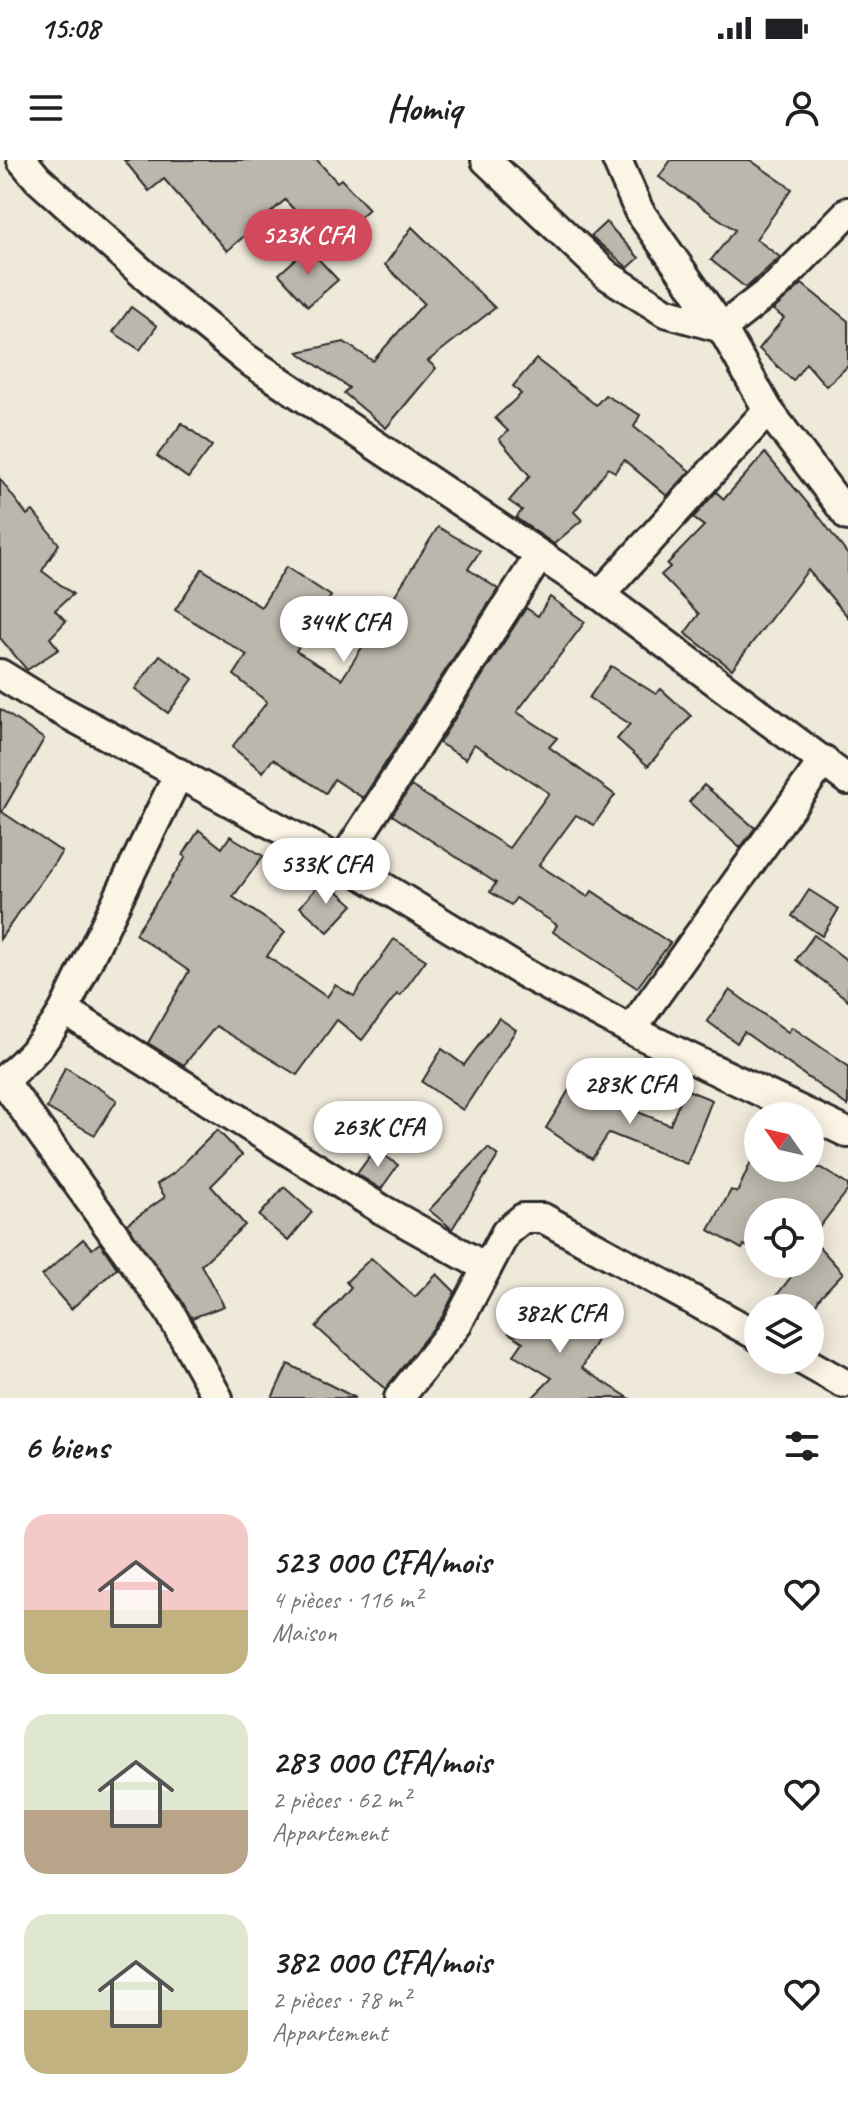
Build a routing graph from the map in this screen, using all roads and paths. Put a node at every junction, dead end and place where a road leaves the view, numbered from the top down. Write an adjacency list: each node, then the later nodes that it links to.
1 (22, 160): 8 (street)
2 (486, 160): 5 (street)
3 (617, 160): 5 (street)
4 (848, 212): 5 (street)
5 (722, 328): 6 (street)
6 (768, 410): 7 (street); 9 (street)
7 (848, 516)
8 (540, 555): 9 (street); 14 (street)
9 (600, 595): 11 (street)
10 (0, 674): 12 (street)
11 (824, 760): 13 (street); 16 (street)
12 (179, 773): 14 (street); 15 (street)
13 (848, 780)
14 (342, 862): 16 (street)
15 (64, 1010): 17 (street); 19 (street)
16 (631, 1030): 18 (street)
17 (1, 1080): 23 (street)
18 (848, 1133)
19 (487, 1268): 20 (street); 24 (street)
20 (744, 1328)
21 (824, 1370): 22 (street)
22 (846, 1381)
23 (218, 1398)
24 (399, 1398)

